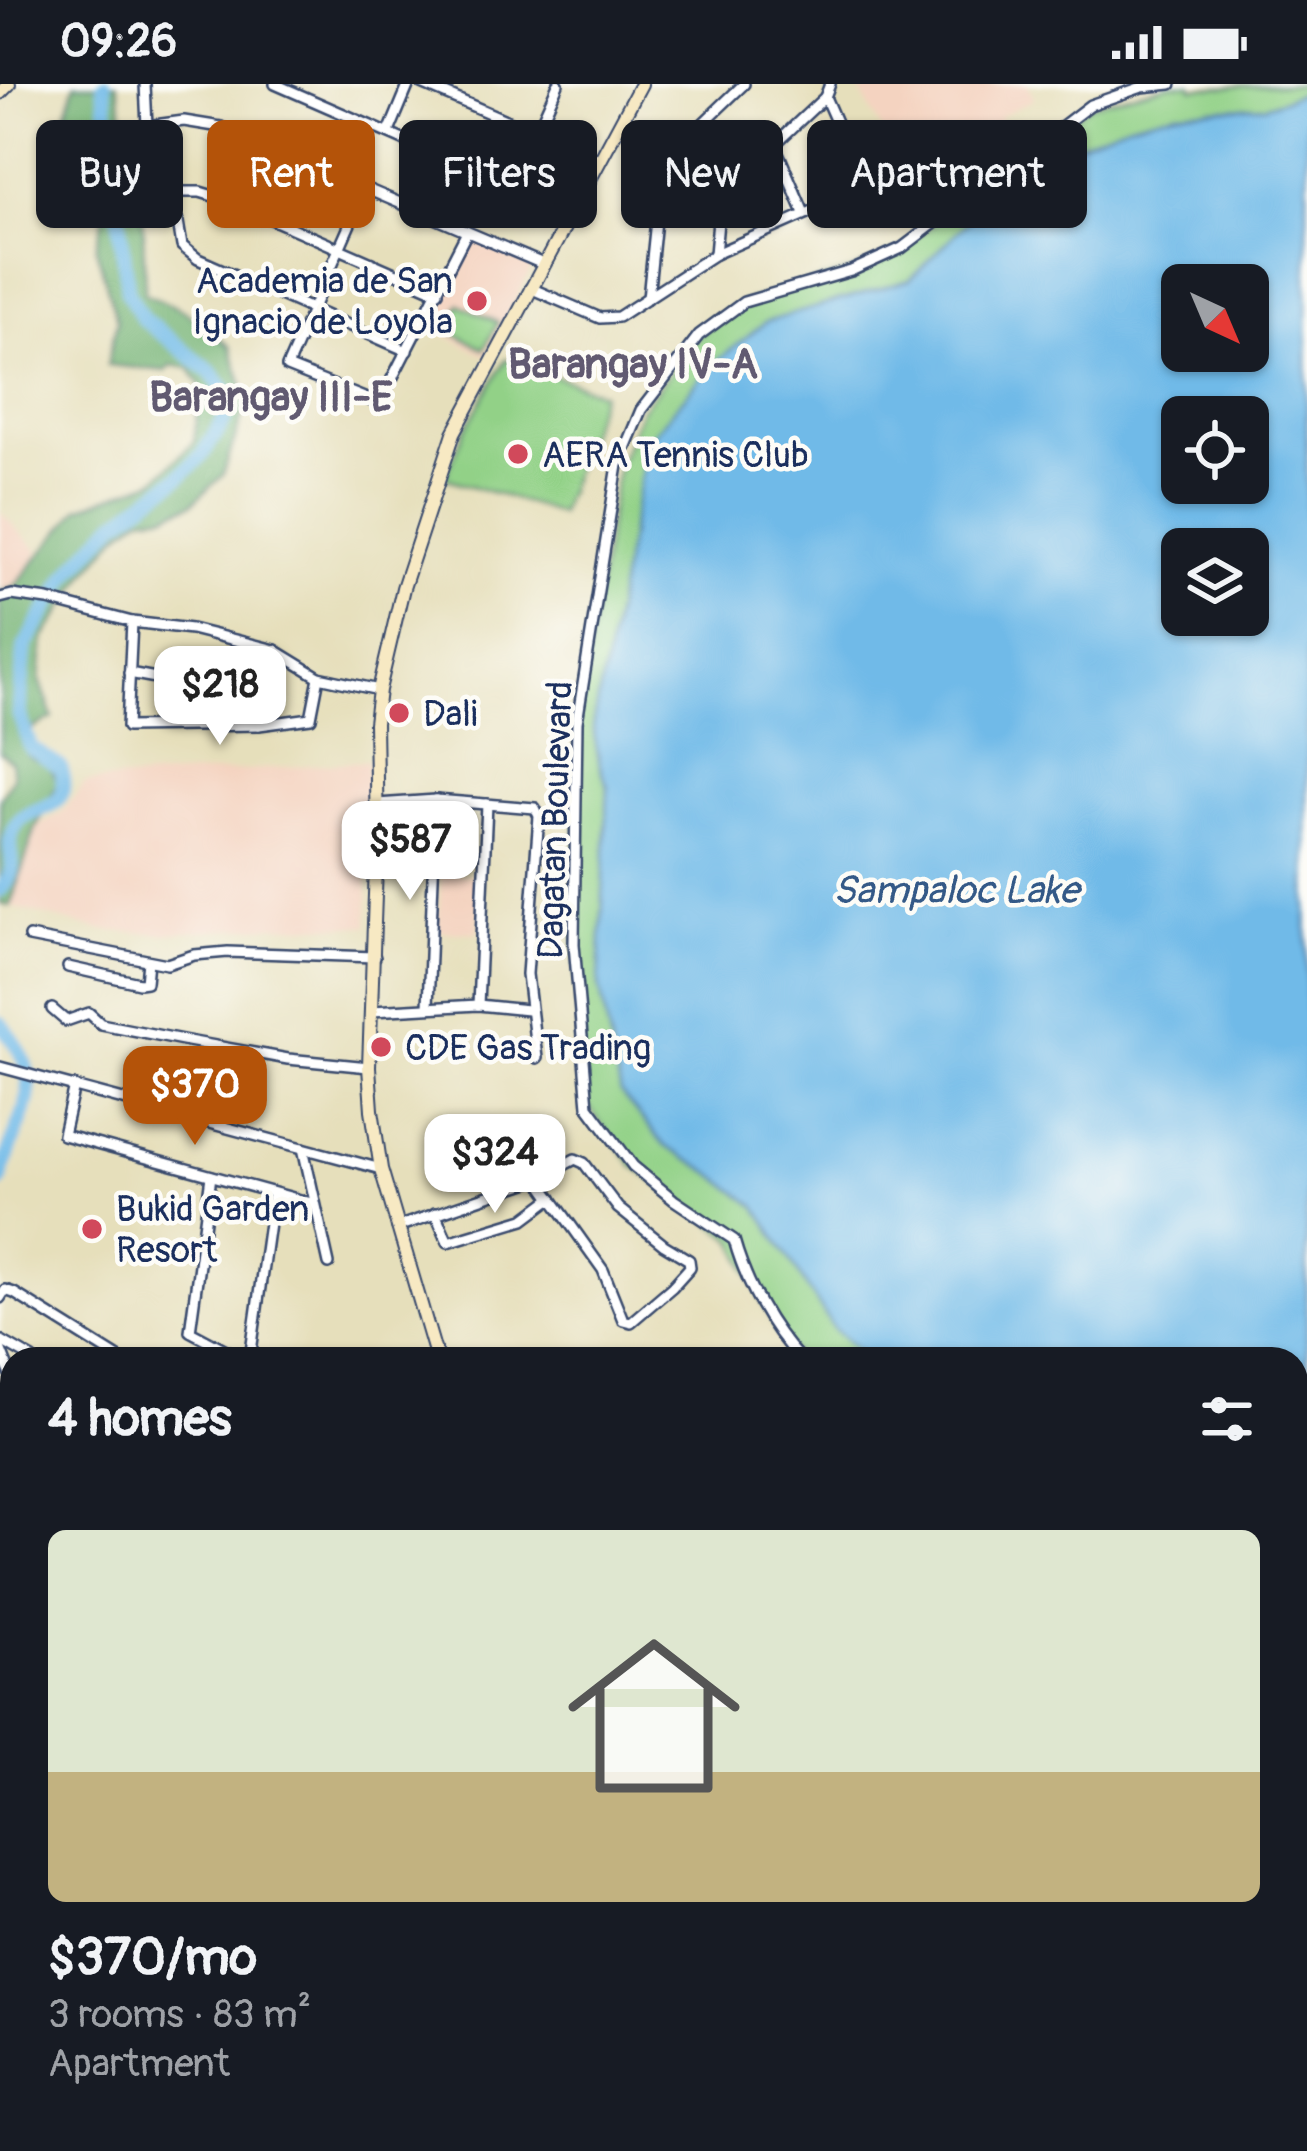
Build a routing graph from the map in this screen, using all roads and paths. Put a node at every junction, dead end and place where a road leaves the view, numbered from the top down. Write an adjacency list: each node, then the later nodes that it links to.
1 (9, 84): 11 (main road)
2 (145, 84): 13 (street)
3 (274, 84): 16 (street)
4 (409, 84): 16 (street)
5 (422, 84): 14 (street)
6 (558, 84): 15 (street)
7 (641, 84): 19 (main road)
8 (744, 84): 34 (street)
9 (830, 84): 12 (street)
10 (1171, 84): 76 (street, Dagatan Boulevard)
11 (0, 93)
12 (825, 97): 17 (street); 23 (street)
13 (147, 120)
14 (506, 120)
15 (542, 120)
16 (388, 132): 18 (street)
17 (783, 135)
18 (399, 137)
19 (598, 160)
20 (783, 164): 23 (street)
21 (183, 192): 29 (street)
22 (375, 194): 28 (street)
23 (804, 213): 30 (street)
24 (179, 228): 35 (street)
25 (347, 228): 29 (street)
26 (562, 228): 31 (main road)
27 (717, 228): 30 (street)
28 (467, 232): 31 (street); 33 (street)
29 (337, 249): 33 (street); 35 (street)
30 (715, 254): 34 (street)
31 (543, 264): 32 (main road)
32 (530, 288): 34 (street); 42 (main road)
33 (438, 292): 36 (street)
34 (648, 298)
35 (312, 308): 36 (street); 36 (street)
36 (406, 352)
37 (0, 598): 38 (street)
38 (132, 622): 39 (street); 40 (street)
39 (275, 650): 41 (street); 43 (street)
40 (129, 673): 43 (street); 44 (street)
41 (320, 677): 42 (street); 44 (street)
42 (380, 690): 46 (main road)
43 (263, 698): 44 (street)
44 (259, 724)
45 (436, 800): 46 (street); 47 (street); 53 (street)
46 (376, 804): 49 (main road)
47 (487, 804): 52 (street); 55 (street)
48 (29, 937): 50 (street)
49 (375, 957): 50 (street); 56 (main road)
50 (148, 961): 51 (street)
51 (68, 968)
52 (478, 1005): 53 (street); 55 (street)
53 (428, 1006): 56 (street)
54 (52, 1009): 58 (street)
55 (528, 1010): 57 (street)
56 (372, 1011): 58 (main road)
57 (536, 1058)
58 (369, 1066): 62 (main road)
59 (6, 1068): 60 (street)
60 (74, 1086): 61 (street); 63 (street)
61 (303, 1148): 62 (street); 67 (street)
62 (381, 1169): 69 (main road)
63 (211, 1176): 65 (street); 73 (street)
64 (538, 1179): 66 (street); 66 (street); 68 (street)
65 (273, 1194): 67 (street); 74 (street)
66 (553, 1198): 68 (street)
67 (315, 1204): 70 (street)
68 (435, 1213): 69 (street)
69 (397, 1226): 75 (main road)
70 (329, 1264)
71 (0, 1298): 72 (street)
72 (101, 1347)
73 (222, 1347)
74 (248, 1347)
75 (433, 1347)
76 (789, 1347)

